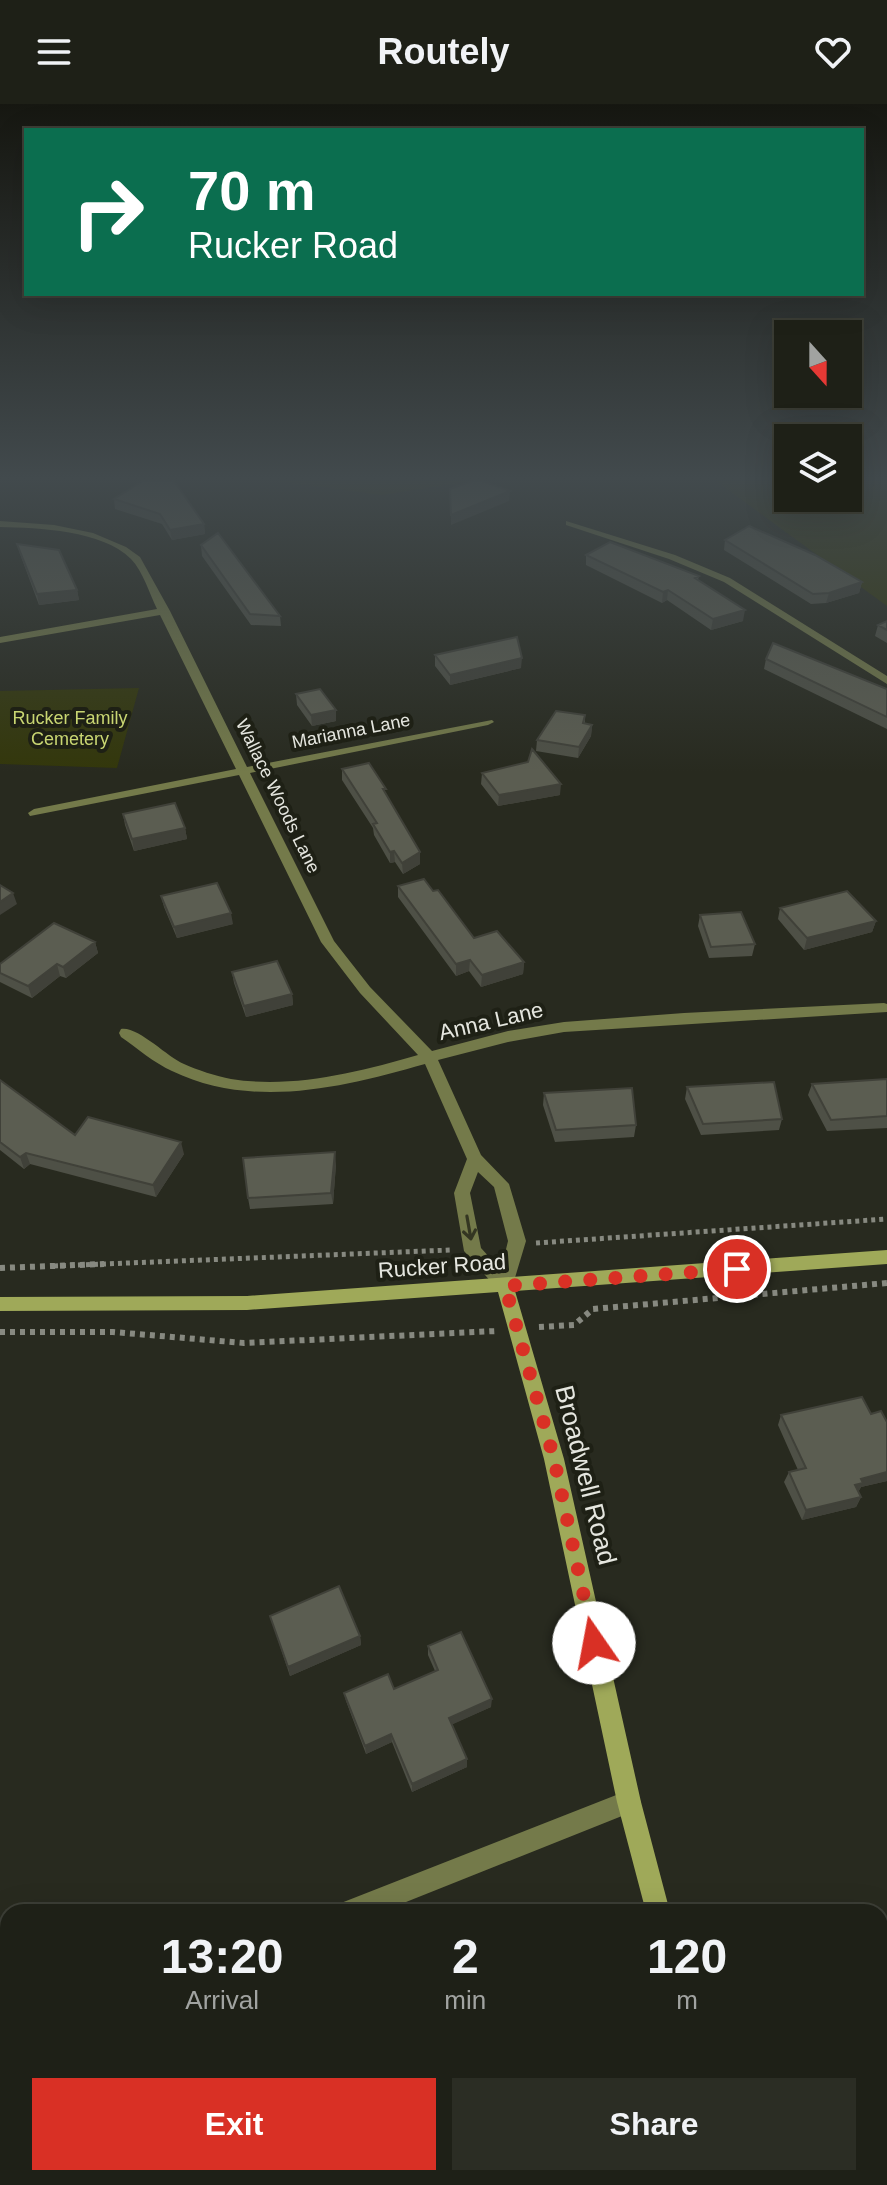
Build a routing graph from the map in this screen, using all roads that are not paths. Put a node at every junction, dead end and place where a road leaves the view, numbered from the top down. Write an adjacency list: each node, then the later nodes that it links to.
1 (147, 578): 3 (street, Wallace Woods Lane)
2 (722, 578): 5 (street)
3 (165, 611): 4 (street); 7 (street, Wallace Woods Lane)
4 (0, 640)
5 (887, 681)
6 (488, 722): 7 (street, Marianna Lane)
7 (243, 771): 8 (street, Marianna Lane); 11 (street, Wallace Woods Lane)
8 (34, 813)
9 (884, 1008): 11 (street, Anna Lane)
10 (126, 1033): 11 (street, Anna Lane)
11 (430, 1058): 12 (street, Wallace Woods Lane)
12 (475, 1159): 14 (street, Wallace Woods Lane); 14 (street, one-way to 14)
13 (887, 1257): 14 (main road, Rucker Road)
14 (505, 1286): 15 (main road, Rucker Road); 16 (main road, Broadwell Road)
15 (0, 1304)
16 (629, 1802): 17 (street); 18 (main road, Broadwell Road)
17 (370, 1904)
18 (656, 1904)

